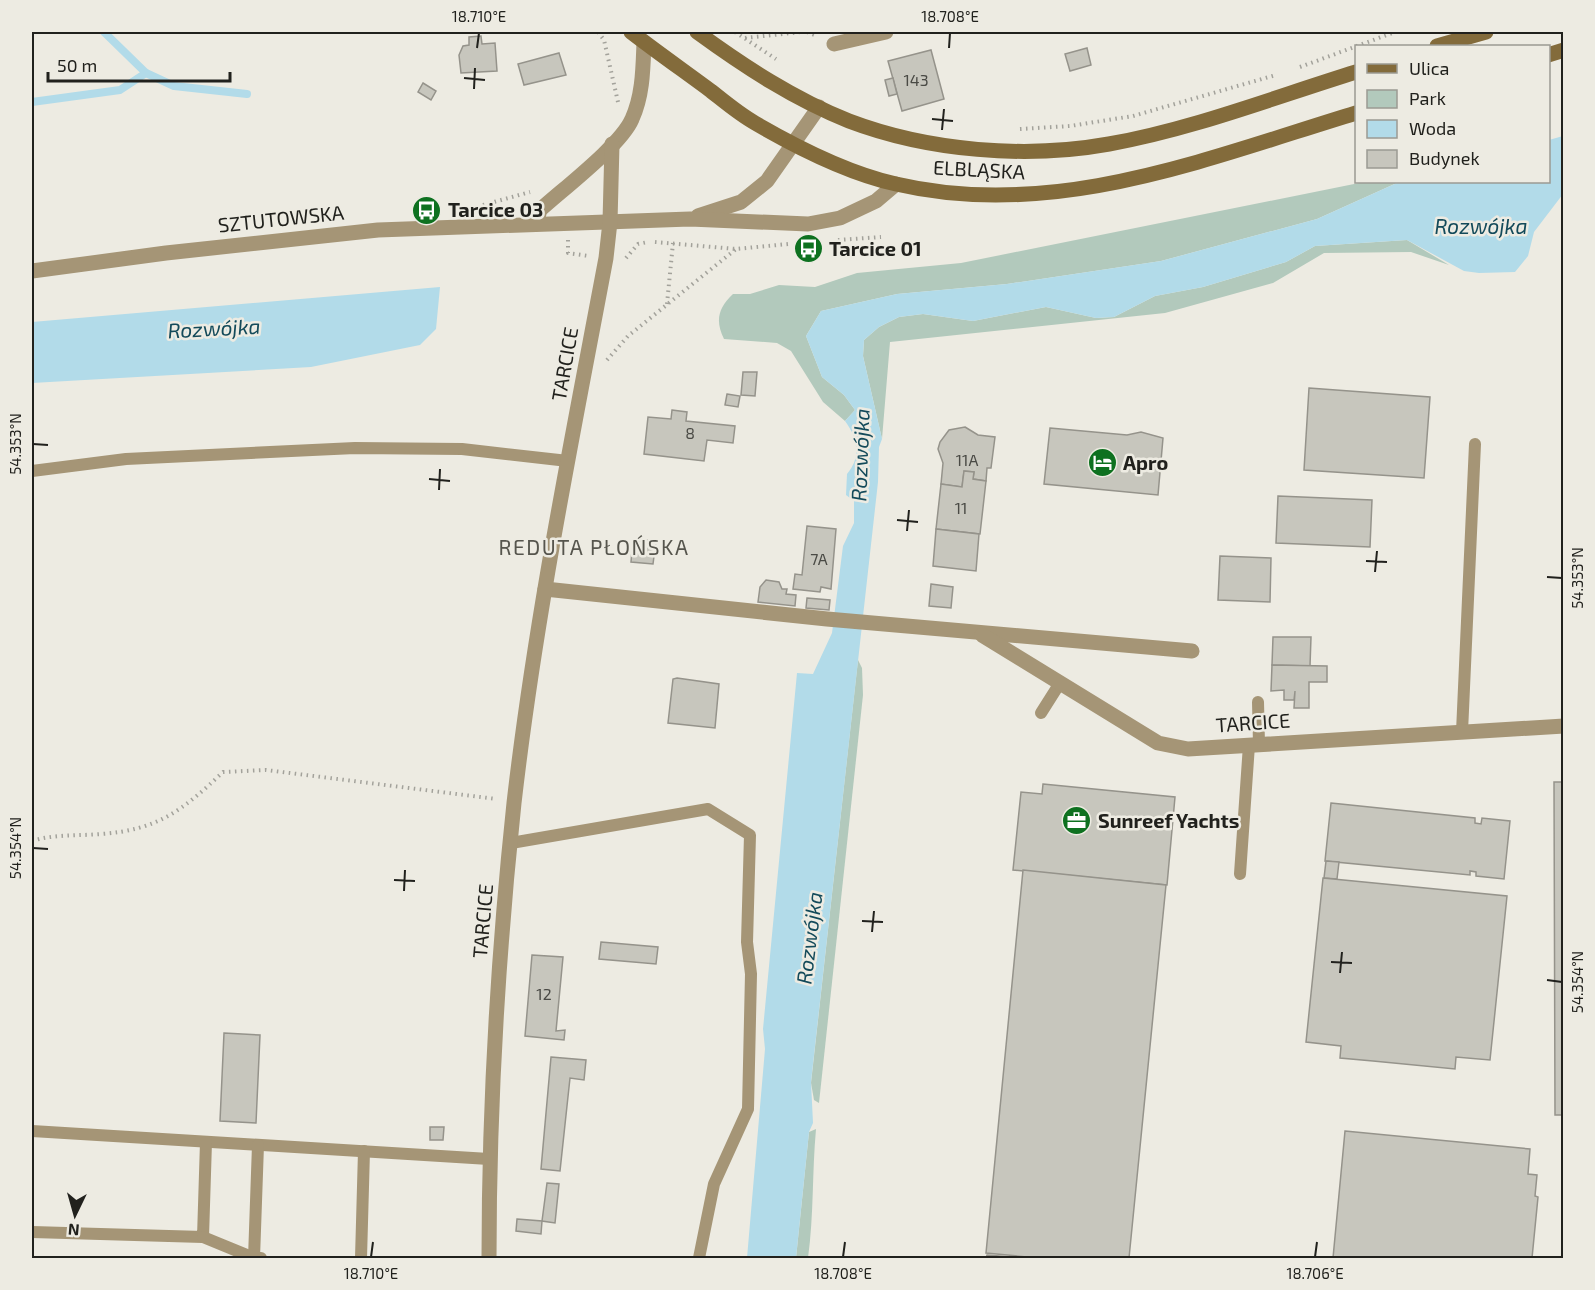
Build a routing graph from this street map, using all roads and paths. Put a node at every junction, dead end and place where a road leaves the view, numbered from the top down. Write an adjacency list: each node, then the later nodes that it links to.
1 (597, 32): 20 (path)
2 (631, 32): 10 (main road, ELBLĄSKA)
3 (698, 32): 19 (main road, ELBLĄSKA)
4 (735, 32): 9 (path)
5 (801, 32): 9 (path)
6 (886, 32): 11 (street)
7 (1395, 32): 12 (path)
8 (1486, 32): 13 (main road)
9 (744, 38): 15 (path)
10 (644, 42): 23 (street); 24 (main road, ELBLĄSKA)
11 (834, 44)
12 (1360, 45)
13 (1440, 45)
14 (1355, 47): 16 (path)
15 (783, 64)
16 (1292, 70)
17 (1355, 72): 19 (main road, ELBLĄSKA)
18 (1281, 73): 22 (path)
19 (819, 107): 24 (street, SZTUTOWSKA)
20 (619, 108)
21 (1355, 113): 25 (main road, ELBLĄSKA)
22 (1018, 130)
23 (612, 144): 29 (street, TARCICE); 30 (street)
24 (794, 144): 25 (main road, ELBLĄSKA); 28 (street, SZTUTOWSKA)
25 (896, 184): 28 (street, SZTUTOWSKA)
26 (533, 190): 27 (path)
27 (476, 207)
28 (690, 219): 29 (street, SZTUTOWSKA)
29 (610, 222): 30 (street, SZTUTOWSKA); 37 (street, TARCICE)
30 (536, 224): 33 (street, SZTUTOWSKA)
31 (672, 243): 34 (path)
32 (735, 249): 34 (path)
33 (32, 271)
34 (667, 304): 35 (path)
35 (604, 369)
36 (1475, 444): 46 (lane)
37 (568, 461): 38 (lane); 39 (street, TARCICE)
38 (32, 471)
39 (545, 589): 40 (street, TARCICE); 48 (street, TARCICE)
40 (976, 632): 41 (street, TARCICE); 42 (street, TARCICE)
41 (1192, 651)
42 (1060, 683): 44 (lane); 47 (street, TARCICE)
43 (1258, 702): 47 (lane)
44 (1041, 713)
45 (1563, 726): 46 (street, TARCICE)
46 (1462, 732): 47 (street, TARCICE)
47 (1254, 744): 51 (lane)
48 (514, 802): 49 (path); 50 (street, TARCICE)
49 (32, 841)
50 (511, 843): 56 (street, TARCICE); 63 (lane)
51 (1240, 874)
52 (32, 1131): 53 (lane)
53 (206, 1142): 54 (lane); 58 (lane)
54 (258, 1145): 55 (lane); 59 (lane)
55 (364, 1151): 56 (lane); 61 (lane)
56 (489, 1159): 62 (street, TARCICE)
57 (32, 1232): 58 (lane)
58 (203, 1236): 59 (lane)
59 (254, 1258): 60 (lane)
60 (261, 1258)
61 (361, 1258)
62 (489, 1258)
63 (699, 1258)

